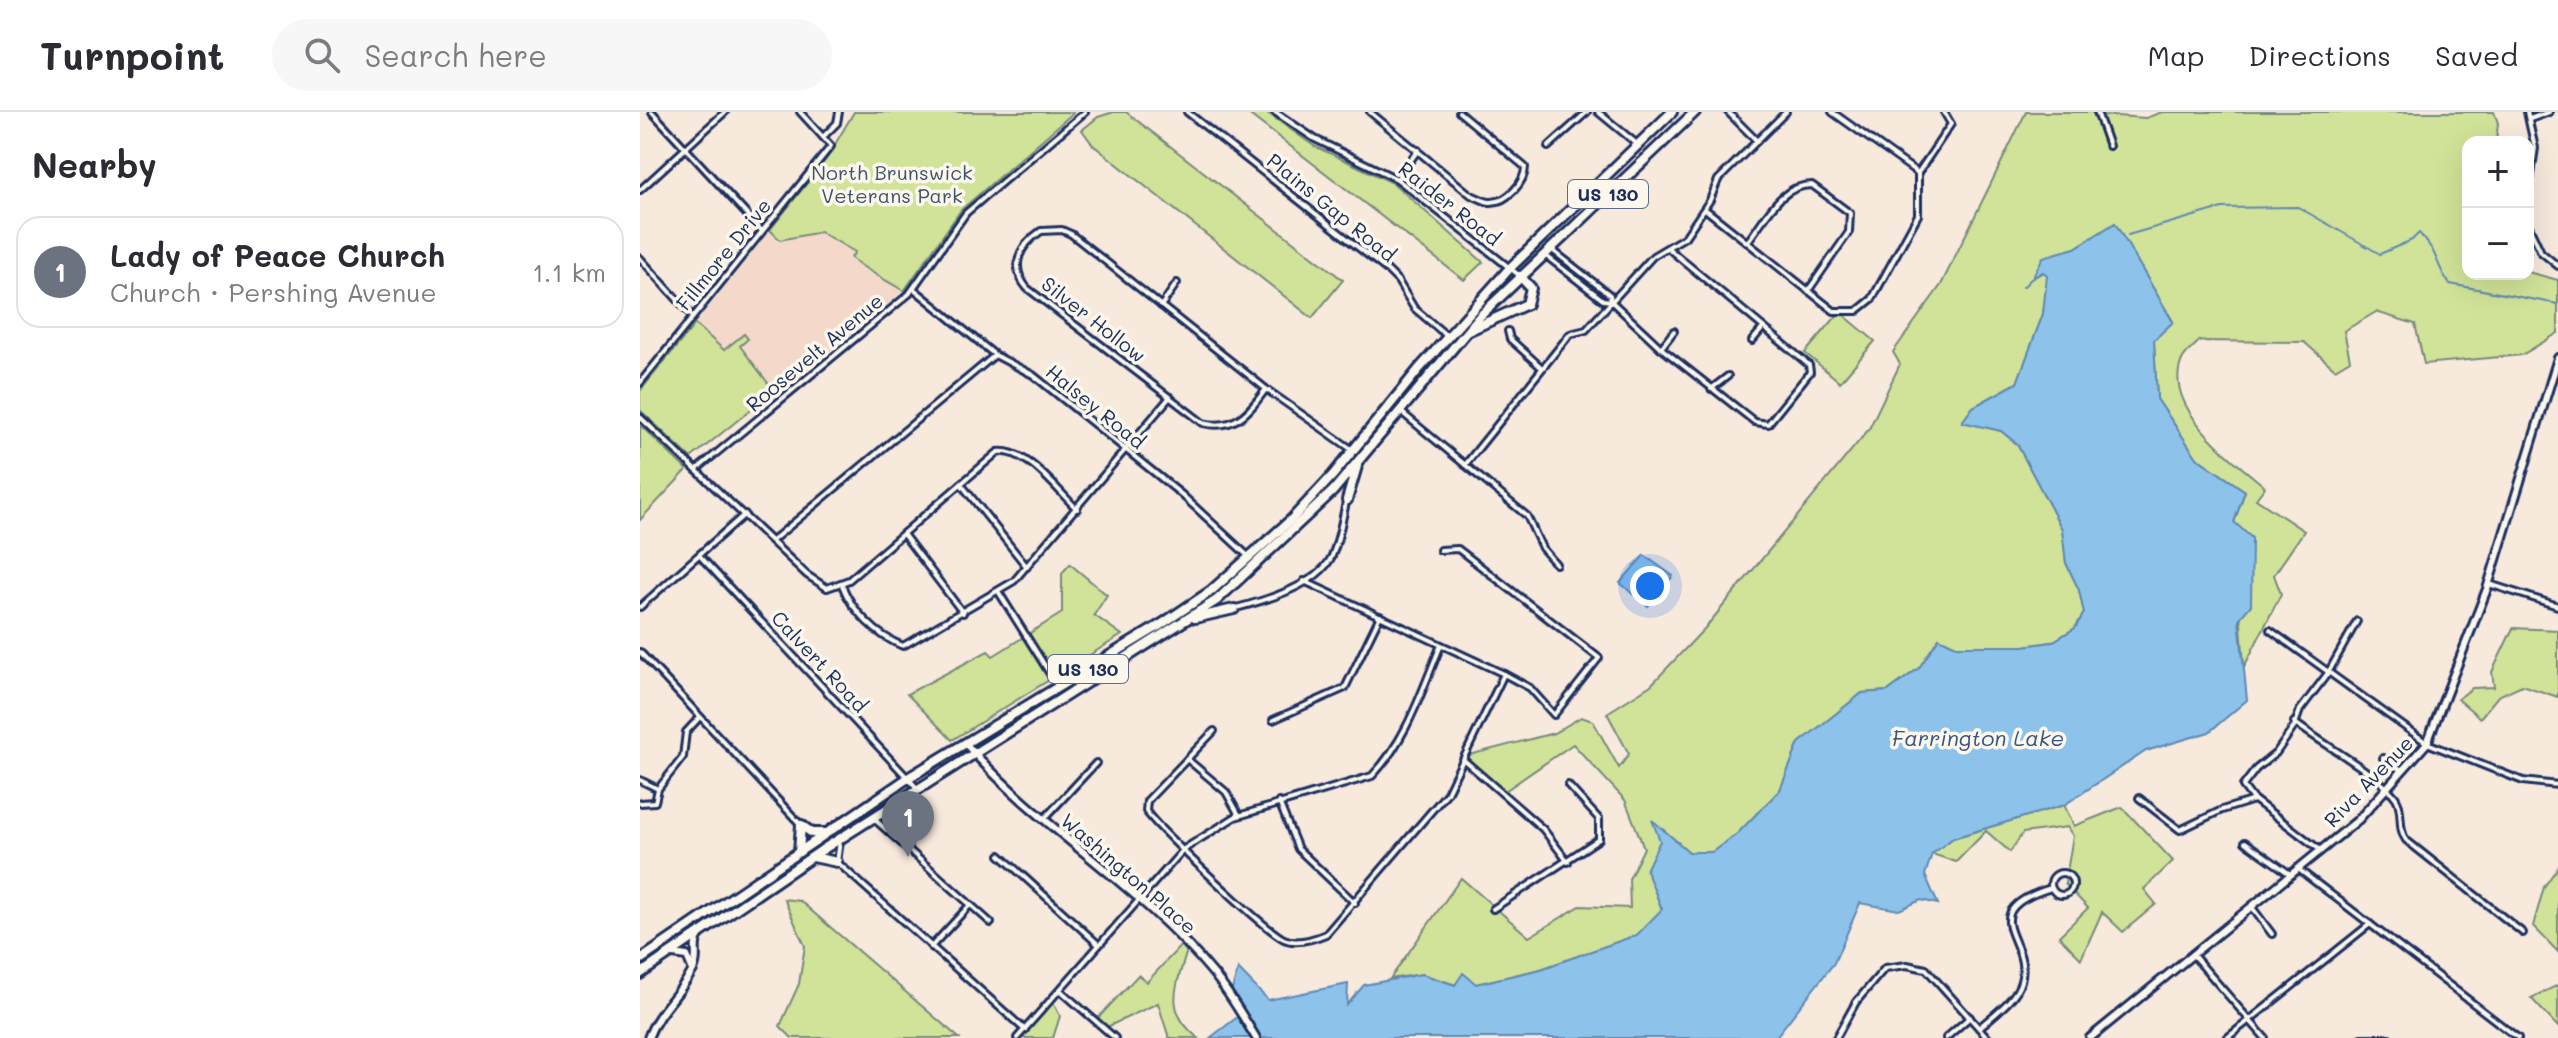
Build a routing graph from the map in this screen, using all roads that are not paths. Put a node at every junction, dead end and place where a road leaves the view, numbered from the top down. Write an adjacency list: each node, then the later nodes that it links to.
1 (652, 112): 29 (street)
2 (725, 112): 29 (street)
3 (800, 112): 24 (street)
4 (839, 112): 24 (street)
5 (1085, 112): 45 (street, Roosevelt Avenue)
6 (1187, 112): 54 (street, Plains Gap Road)
7 (1275, 112): 32 (street, Raider Road)
8 (1370, 112): 30 (street)
9 (1459, 112): 30 (street)
10 (1587, 112): 28 (street)
11 (1598, 112): 26 (street)
12 (1672, 112): 26 (highway, US 130)
13 (1695, 112): 39 (highway, US 130)
14 (1728, 112): 25 (street)
15 (1786, 112): 25 (street)
16 (1832, 112): 21 (street)
17 (1944, 112): 31 (street)
18 (2097, 112): 27 (street)
19 (2527, 112): 22 (street)
20 (2549, 112): 22 (street)
21 (1840, 114): 31 (street)
22 (2530, 119): 23 (street)
23 (2532, 136)
24 (823, 137): 35 (street, Fillmore Drive)
25 (1757, 141): 34 (street)
26 (1639, 145): 42 (highway, US 130)
27 (2109, 146)
28 (1548, 147)
29 (686, 148): 33 (street); 35 (street)
30 (1418, 150): 32 (street)
31 (1918, 173): 46 (street)
32 (1397, 179): 42 (street, Raider Road)
33 (640, 190)
34 (1704, 208): 37 (street); 38 (street)
35 (762, 231): 49 (street, Fillmore Drive)
36 (2534, 237): 41 (street)
37 (1748, 241): 46 (street); 46 (street)
38 (1669, 249): 47 (street); 50 (street)
39 (1547, 252): 43 (highway, US 130); 47 (street)
40 (640, 258): 49 (street)
41 (2558, 266)
42 (1509, 269): 43 (street, Raider Road); 54 (highway, US 130)
43 (1520, 276): 51 (highway, US 130); 51 (highway)
44 (1177, 283): 48 (street)
45 (914, 289): 57 (street, Halsey Road); 71 (street, Roosevelt Avenue)
46 (1808, 291)
47 (1611, 301): 56 (street); 59 (street)
48 (1161, 306): 62 (street, Silver Hollow); 64 (street, Silver Hollow)
49 (693, 317): 61 (street, Fillmore Drive)
50 (1763, 328): 55 (street); 63 (street)
51 (1465, 331): 65 (highway, US 130)
52 (1508, 331): 59 (street)
53 (1674, 331): 56 (street)
54 (1447, 336): 65 (highway, US 130)
55 (1752, 341)
56 (1661, 348): 63 (street)
57 (995, 355): 68 (street, Halsey Road); 78 (street)
58 (2558, 358): 85 (street, Riva Avenue)
59 (1542, 368): 70 (street)
60 (1728, 376): 63 (street)
61 (640, 383)
62 (1266, 389): 64 (street, Silver Hollow); 67 (street, Silver Hollow)
63 (1711, 389)
64 (1170, 397): 68 (street)
65 (1396, 407): 67 (highway, US 130); 69 (highway, US 130); 70 (street)
66 (640, 417): 71 (street)
67 (1354, 451): 81 (highway, US 130)
68 (1126, 452): 75 (street); 81 (street, Halsey Road)
69 (1358, 462): 73 (highway, US 130); 74 (highway)
70 (1465, 465): 82 (street)
71 (696, 470): 76 (street)
72 (961, 484): 75 (street); 77 (street); 83 (street)
73 (1333, 491): 74 (highway); 89 (highway, US 130)
74 (1347, 500): 84 (street)
75 (1077, 509): 83 (street)
76 (745, 514): 78 (street); 80 (street)
77 (903, 534): 86 (street); 93 (street)
78 (773, 540): 86 (street)
79 (1440, 550): 101 (street)
80 (699, 555): 91 (street); 115 (street, Calvert Road)
81 (1250, 558): 88 (highway, US 130)
82 (1556, 564)
83 (1027, 567): 87 (street)
84 (1304, 581): 92 (street); 94 (street)
85 (2489, 584): 90 (street); 107 (street, Riva Avenue)
86 (842, 585): 93 (street)
87 (998, 591): 93 (street); 102 (street)
88 (1210, 591): 89 (street); 102 (highway, US 130)
89 (1217, 600): 92 (street); 95 (highway, US 130)
90 (2558, 606)
91 (640, 607)
92 (1234, 609): 95 (highway)
93 (963, 613)
94 (1380, 616): 98 (street); 104 (street)
95 (1186, 621): 109 (highway, US 130)
96 (2357, 621): 100 (street)
97 (2270, 630): 100 (street)
98 (1441, 645): 101 (street); 124 (street)
99 (640, 652): 103 (street)
100 (2328, 673): 105 (street); 107 (street)
101 (1504, 674): 112 (street)
102 (1058, 687): 108 (highway, US 130)
103 (699, 718): 119 (street); 129 (street)
104 (1273, 720)
105 (2294, 722): 121 (street); 123 (street)
106 (1214, 731): 111 (street)
107 (2427, 743): 114 (street, Riva Avenue); 118 (street)
108 (966, 744): 109 (street, Washington Place); 115 (highway, US 130)
109 (974, 753): 120 (highway, US 130); 128 (street, Washington Place)
110 (2383, 758): 114 (street)
111 (1187, 759): 126 (street); 134 (street)
112 (1465, 761): 141 (street); 146 (street)
113 (1096, 763): 128 (street)
114 (2404, 772): 121 (street, Riva Avenue)
115 (908, 778): 120 (street, Calvert Road); 130 (highway, US 130)
116 (640, 780): 119 (street)
117 (1568, 785): 141 (street)
118 (2558, 785)
119 (658, 789): 125 (street)
120 (918, 789): 127 (highway, US 130)
121 (2388, 790): 136 (street, Riva Avenue); 152 (street)
122 (2139, 798): 123 (street)
123 (2257, 800): 136 (street)
124 (1279, 802): 126 (street); 146 (street)
125 (640, 803)
126 (1239, 815): 134 (street)
127 (873, 818): 131 (highway, US 130); 147 (street)
128 (1044, 819): 145 (street, Washington Place)
129 (801, 825): 130 (highway); 132 (street); 137 (highway)
130 (828, 832): 132 (highway, US 130)
131 (842, 837): 135 (highway, US 130); 140 (street)
132 (815, 841): 135 (street); 137 (highway, US 130)
133 (2245, 842): 143 (street)
134 (1185, 849): 145 (street); 146 (street)
135 (822, 850): 139 (highway, US 130)
136 (2320, 850): 142 (street, Riva Avenue)
137 (799, 852): 159 (highway, US 130)
138 (1000, 855): 155 (street)
139 (812, 857): 140 (highway); 153 (highway, US 130)
140 (837, 862): 156 (street)
141 (1568, 862): 149 (street)
142 (2297, 868): 143 (street, Riva Avenue); 151 (street)
143 (2290, 874): 148 (street, Riva Avenue)
144 (2051, 888): 144 (street); 165 (street)
145 (1139, 902): 155 (street); 170 (street, Washington Place)
146 (1355, 903)
147 (970, 905): 150 (street); 156 (street)
148 (2251, 906): 154 (street); 158 (street, Riva Avenue)
149 (1493, 909)
150 (991, 923)
151 (2370, 924): 164 (street); 179 (street)
152 (2523, 933)
153 (700, 934): 157 (highway, US 130); 160 (street)
154 (2272, 934)
155 (1099, 945): 162 (street)
156 (931, 947): 166 (street)
157 (669, 955): 160 (street); 161 (highway, US 130)
158 (2193, 955): 164 (street); 174 (street, Riva Avenue)
159 (640, 960)
160 (692, 972): 167 (street)
161 (640, 974)
162 (1060, 990): 166 (street); 169 (street)
163 (1970, 1017): 165 (street); 171 (street); 172 (street)
164 (2250, 1020): 175 (street); 176 (street)
165 (1979, 1028): 173 (street)
166 (1025, 1030): 168 (street)
167 (648, 1038)
168 (1017, 1038)
169 (1115, 1038)
170 (1256, 1038)
171 (1836, 1038)
172 (1946, 1038)
173 (1988, 1038)
174 (2090, 1038)
175 (2227, 1038)
176 (2265, 1038)
177 (2361, 1038): 178 (street)
178 (2389, 1038)
179 (2518, 1038)

